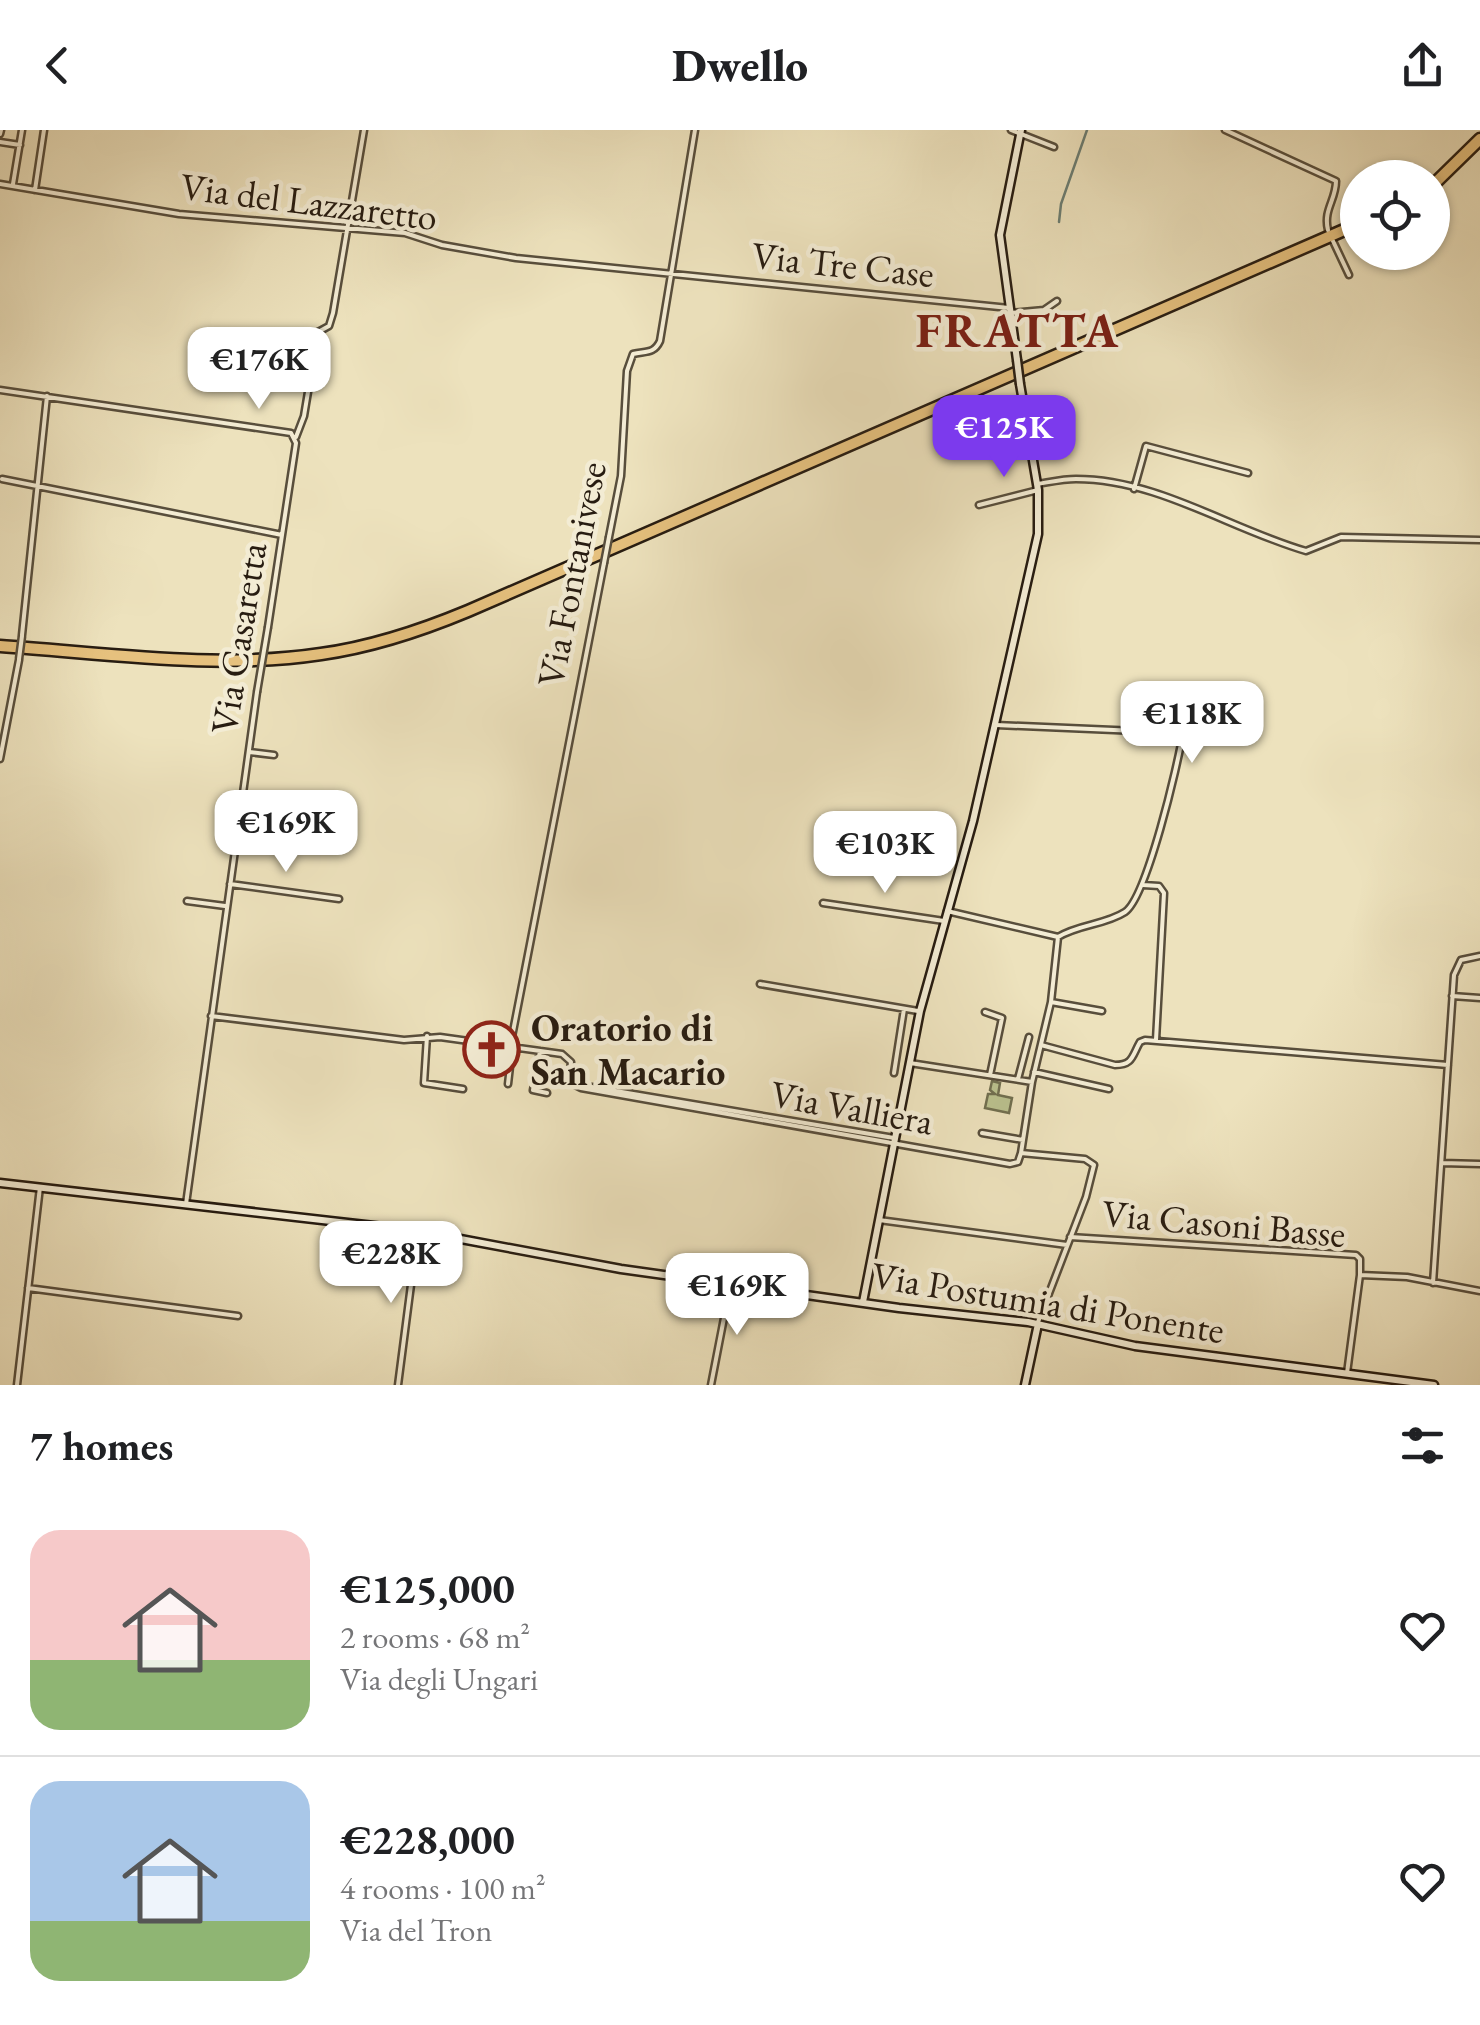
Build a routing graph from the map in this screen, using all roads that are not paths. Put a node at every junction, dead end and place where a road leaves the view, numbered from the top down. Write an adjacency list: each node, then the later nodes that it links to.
1 (22, 130): 10 (street)
2 (44, 130): 15 (street)
3 (364, 130): 16 (street, Via Casaretta)
4 (694, 130): 20 (street, Via Fontanivese)
5 (1011, 130): 7 (street)
6 (1225, 130): 17 (street)
7 (1021, 132): 11 (street); 23 (main road)
8 (0, 142): 10 (street)
9 (1480, 144): 12 (highway)
10 (20, 145): 14 (street)
11 (1054, 147)
12 (1450, 177)
13 (0, 184): 14 (street, Via del Lazzaretto)
14 (12, 186): 15 (street, Via del Lazzaretto)
15 (35, 190): 16 (street, Via del Lazzaretto)
16 (349, 230): 20 (street, Via del Lazzaretto); 28 (street, Via Casaretta)
17 (1328, 230)
18 (1340, 232): 37 (highway)
19 (1334, 241): 21 (street)
20 (672, 273): 23 (street, Via Tre Case); 65 (street, Via Fontanivese, bridge)
21 (1348, 275)
22 (1058, 301): 23 (street, Via Tre Case)
23 (1009, 311): 27 (main road, bridge)
24 (0, 390): 25 (street)
25 (48, 396): 28 (street); 31 (street)
26 (981, 427): 27 (street)
27 (1026, 430): 32 (main road)
28 (296, 438): 35 (street, Via Casaretta)
29 (1248, 474): 33 (street)
30 (2, 479): 31 (street)
31 (38, 485): 35 (street); 41 (street, bridge)
32 (1037, 487): 33 (street); 34 (street); 38 (main road)
33 (1134, 489): 36 (street)
34 (980, 505)
35 (282, 536): 39 (street, Via Casaretta, bridge)
36 (1480, 540)
37 (0, 646)
38 (996, 725): 43 (street); 48 (main road)
39 (249, 752): 40 (street); 42 (street, Via Casaretta)
40 (274, 755)
41 (0, 758)
42 (228, 884): 44 (street); 47 (street, Via Casaretta)
43 (1143, 885): 50 (street); 63 (street)
44 (340, 899)
45 (187, 901): 47 (street)
46 (823, 903): 49 (street)
47 (225, 906): 60 (street, Via Casaretta)
48 (947, 911): 49 (main road); 50 (street)
49 (944, 921): 57 (main road)
50 (1058, 936): 55 (street)
51 (1480, 956): 53 (street)
52 (760, 984): 56 (street)
53 (1452, 996): 54 (street); 68 (street)
54 (1480, 998)
55 (1050, 1002): 58 (street); 64 (street)
56 (904, 1008): 57 (street); 70 (street)
57 (920, 1011): 67 (main road)
58 (1102, 1011)
59 (985, 1012): 71 (street)
60 (211, 1016): 61 (street); 86 (street, Via Casaretta)
61 (427, 1036): 65 (street); 75 (street)
62 (1029, 1037): 72 (street)
63 (1156, 1040): 64 (street); 68 (street)
64 (1041, 1045): 69 (street)
65 (511, 1048): 66 (street); 74 (street, Via Fontanivese)
66 (540, 1051): 77 (street); 79 (street, Via Valliera)
67 (910, 1063): 71 (street); 79 (main road)
68 (1448, 1064): 82 (street)
69 (1034, 1072): 73 (street); 76 (street)
70 (894, 1074)
71 (990, 1076): 72 (street)
72 (1018, 1079): 73 (street)
73 (1032, 1082): 80 (street)
74 (508, 1084)
75 (463, 1089)
76 (1110, 1089)
77 (547, 1093)
78 (982, 1133): 80 (street)
79 (894, 1140): 81 (street, Via Valliera); 87 (main road)
80 (1023, 1140): 81 (street)
81 (1021, 1153): 89 (street)
82 (1442, 1163): 83 (street); 92 (street)
83 (1480, 1164)
84 (0, 1183): 85 (main road, Via Postumia di Ponente)
85 (40, 1187): 86 (main road, Via Postumia di Ponente); 94 (street)
86 (186, 1204): 88 (main road, Via Postumia di Ponente)
87 (879, 1220): 90 (street); 96 (main road)
88 (418, 1230): 93 (main road, Via Postumia di Ponente); 101 (street)
89 (1070, 1237): 90 (street); 91 (street, Via Casoni Basse)
90 (1067, 1245): 98 (street)
91 (1360, 1276): 92 (street); 99 (street)
92 (1433, 1283): 95 (street)
93 (730, 1284): 96 (main road, Via Postumia di Ponente); 102 (street)
94 (28, 1288): 97 (street); 100 (street)
95 (1480, 1291)
96 (862, 1302): 98 (main road, Via Postumia di Ponente)
97 (238, 1316)
98 (1038, 1324): 99 (main road, Via Postumia di Ponente); 103 (main road)
99 (1347, 1373): 104 (main road, Via Postumia di Ponente)
100 (16, 1385)
101 (398, 1385)
102 (711, 1385)
103 (1025, 1385)
104 (1434, 1385)

